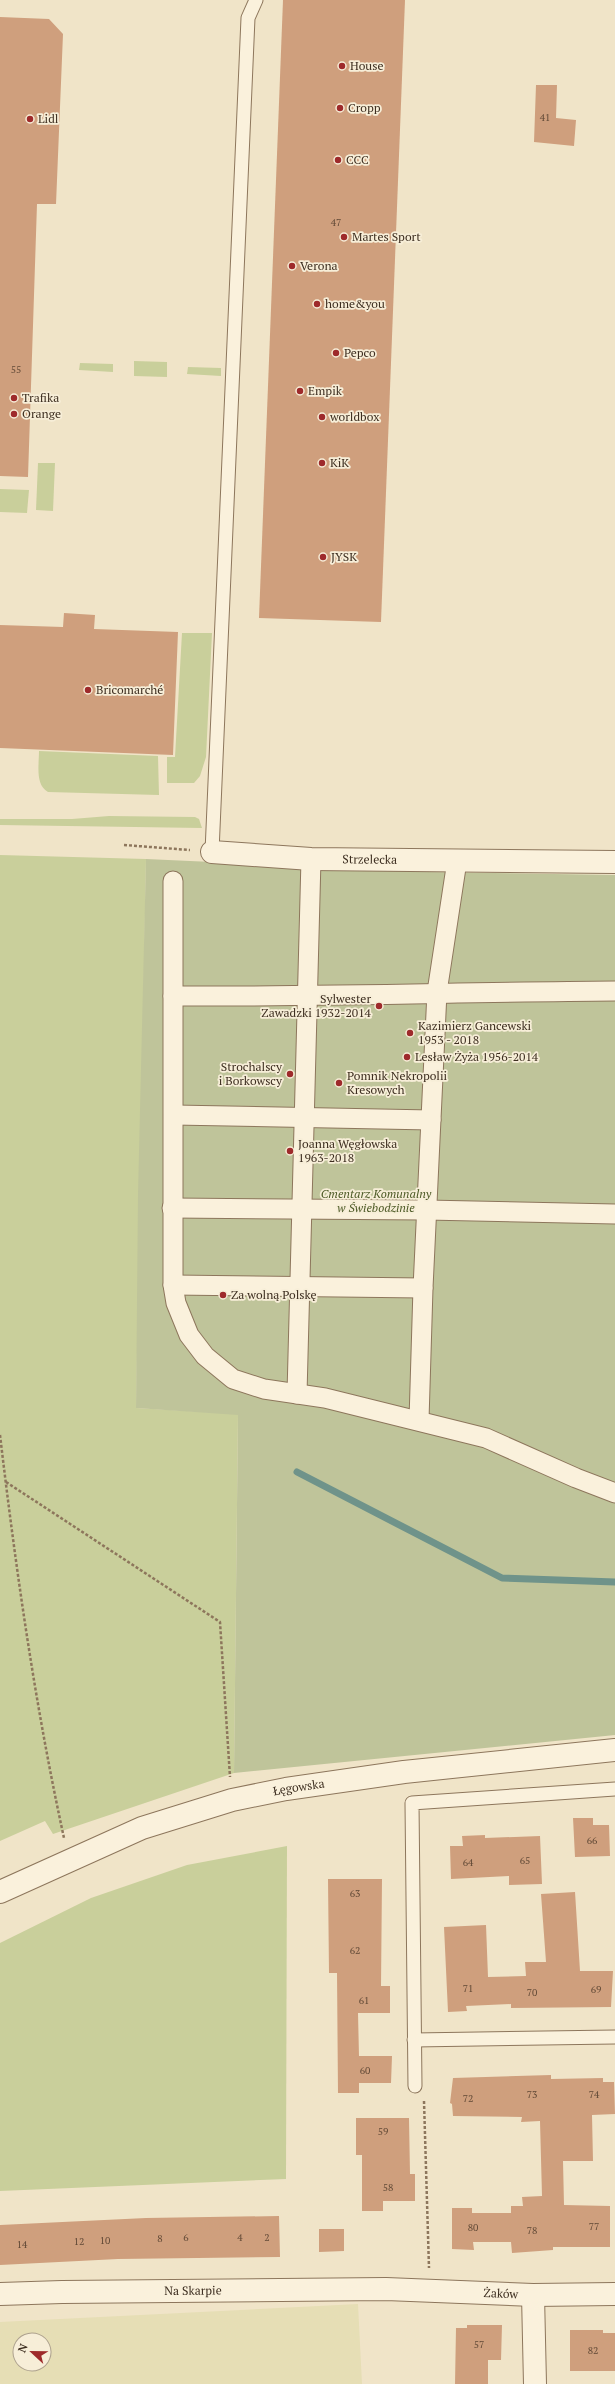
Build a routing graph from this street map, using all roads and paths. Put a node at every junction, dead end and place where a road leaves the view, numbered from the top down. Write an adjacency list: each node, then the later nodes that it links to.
1 (256, 0): 3 (lane)
2 (124, 845): 3 (path)
3 (212, 852): 4 (street, Strzelecka)
4 (311, 859): 5 (street, Strzelecka); 11 (street)
5 (457, 860): 6 (street, Strzelecka); 9 (street)
6 (615, 862)
7 (173, 881): 10 (street)
8 (615, 991): 9 (street)
9 (437, 992): 11 (street); 14 (street)
10 (173, 996): 11 (street); 12 (street)
11 (306, 997): 13 (street)
12 (174, 1114): 13 (street); 15 (street)
13 (304, 1118): 14 (street); 16 (street)
14 (431, 1120): 17 (street)
15 (172, 1208): 16 (street); 19 (street)
16 (302, 1210): 17 (street); 20 (street)
17 (426, 1210): 18 (street); 21 (street)
18 (615, 1214)
19 (173, 1285): 20 (street); 22 (street)
20 (302, 1287): 21 (street); 22 (street)
21 (423, 1288): 23 (street)
22 (297, 1394): 23 (street)
23 (419, 1420): 26 (street)
24 (0, 1435): 25 (path)
25 (6, 1482): 29 (path); 30 (path)
26 (615, 1493)
27 (615, 1750): 29 (street, Łęgowska)
28 (615, 1789): 33 (lane)
29 (232, 1800): 30 (street, Łęgowska)
30 (69, 1860): 31 (street, Łęgowska)
31 (0, 1892)
32 (615, 2037): 33 (lane)
33 (414, 2040): 34 (lane)
34 (415, 2086): 36 (path)
35 (386, 2289): 36 (street, Żaków); 37 (street, Na Skarpie)
36 (430, 2291): 39 (street, Żaków)
37 (0, 2294)
38 (615, 2294): 39 (street, Żaków)
39 (533, 2295): 40 (street)
40 (535, 2384)

